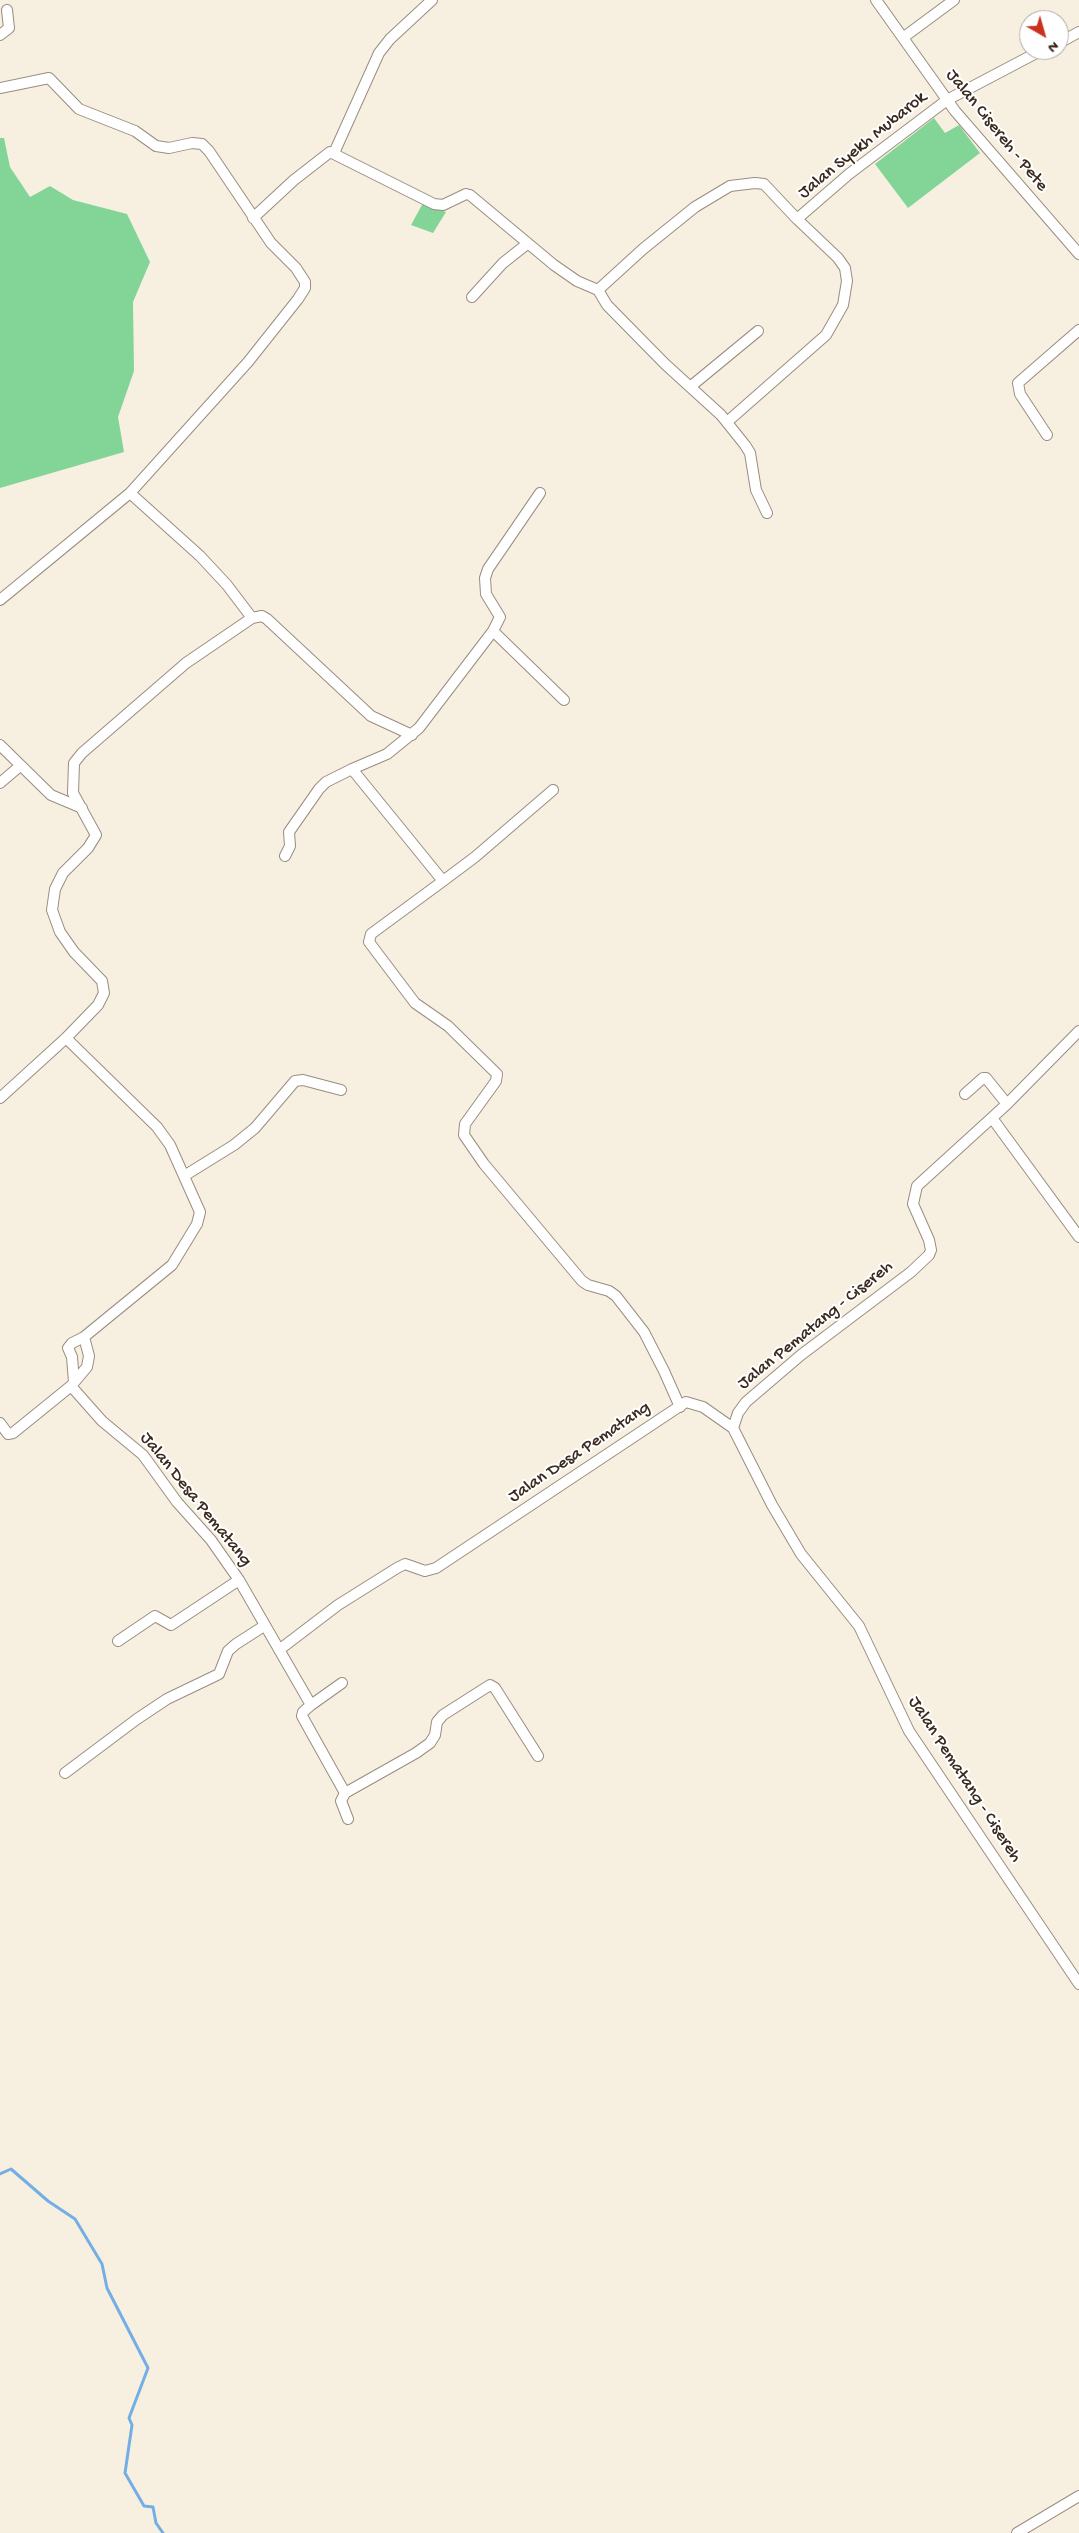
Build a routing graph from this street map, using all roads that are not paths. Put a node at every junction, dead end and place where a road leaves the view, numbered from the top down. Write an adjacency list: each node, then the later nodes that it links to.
1 (432, 0): 10 (street)
2 (954, 0): 6 (street)
3 (881, 2): 6 (street, Jalan Cisereh - Pete)
4 (7, 10): 5 (street)
5 (0, 36)
6 (904, 37): 9 (street, Jalan Cisereh - Pete)
7 (1023, 60): 9 (street, Jalan Syekh Mubarok)
8 (0, 88): 11 (street)
9 (947, 100): 12 (street, Jalan Syekh Mubarok); 14 (street, Jalan Cisereh - Pete)
10 (334, 153): 11 (street); 13 (street)
11 (253, 218): 22 (street)
12 (797, 219): 15 (street, Jalan Syekh Mubarok); 20 (street)
13 (527, 244): 15 (street); 16 (street)
14 (1079, 254)
15 (598, 290): 19 (street)
16 (472, 298)
17 (1079, 330): 21 (street)
18 (758, 331): 19 (street)
19 (690, 386): 20 (street)
20 (727, 422): 24 (street)
21 (1047, 435)
22 (130, 493): 25 (street); 26 (street)
23 (540, 493): 27 (street)
24 (766, 513)
25 (0, 600)
26 (252, 618): 29 (street); 35 (street)
27 (493, 632): 28 (street); 29 (street)
28 (564, 700)
29 (412, 735): 32 (street)
30 (0, 745): 31 (street)
31 (20, 766): 33 (street); 35 (street)
32 (352, 770): 36 (street); 37 (street)
33 (0, 783)
34 (553, 790): 37 (street)
35 (82, 808): 39 (street)
36 (285, 856)
37 (443, 881): 49 (street)
38 (1079, 1032): 43 (street)
39 (66, 1038): 42 (street); 45 (street)
40 (341, 1090): 45 (street)
41 (965, 1094): 43 (street)
42 (0, 1098)
43 (1007, 1104): 44 (street)
44 (992, 1118): 46 (street); 51 (street, Jalan Pematang - Cisereh)
45 (184, 1176): 47 (street)
46 (1079, 1237)
47 (84, 1337): 48 (street); 48 (street)
48 (72, 1384): 50 (street); 52 (street, Jalan Desa Pematang)
49 (680, 1407): 51 (street, Jalan Desa Pematang); 55 (street, Jalan Desa Pematang)
50 (0, 1423)
51 (733, 1428): 62 (street, Jalan Pematang - Cisereh)
52 (239, 1580): 53 (street, Jalan Desa Pematang); 54 (street)
53 (264, 1626): 55 (street, Jalan Desa Pematang); 59 (street)
54 (118, 1641)
55 (279, 1650): 57 (street)
56 (342, 1683): 57 (street)
57 (311, 1705): 60 (street)
58 (538, 1756): 60 (street)
59 (65, 1773)
60 (345, 1793): 61 (street)
61 (348, 1819)
62 (1079, 1984)
63 (1078, 2499): 64 (street)
64 (1016, 2533)

